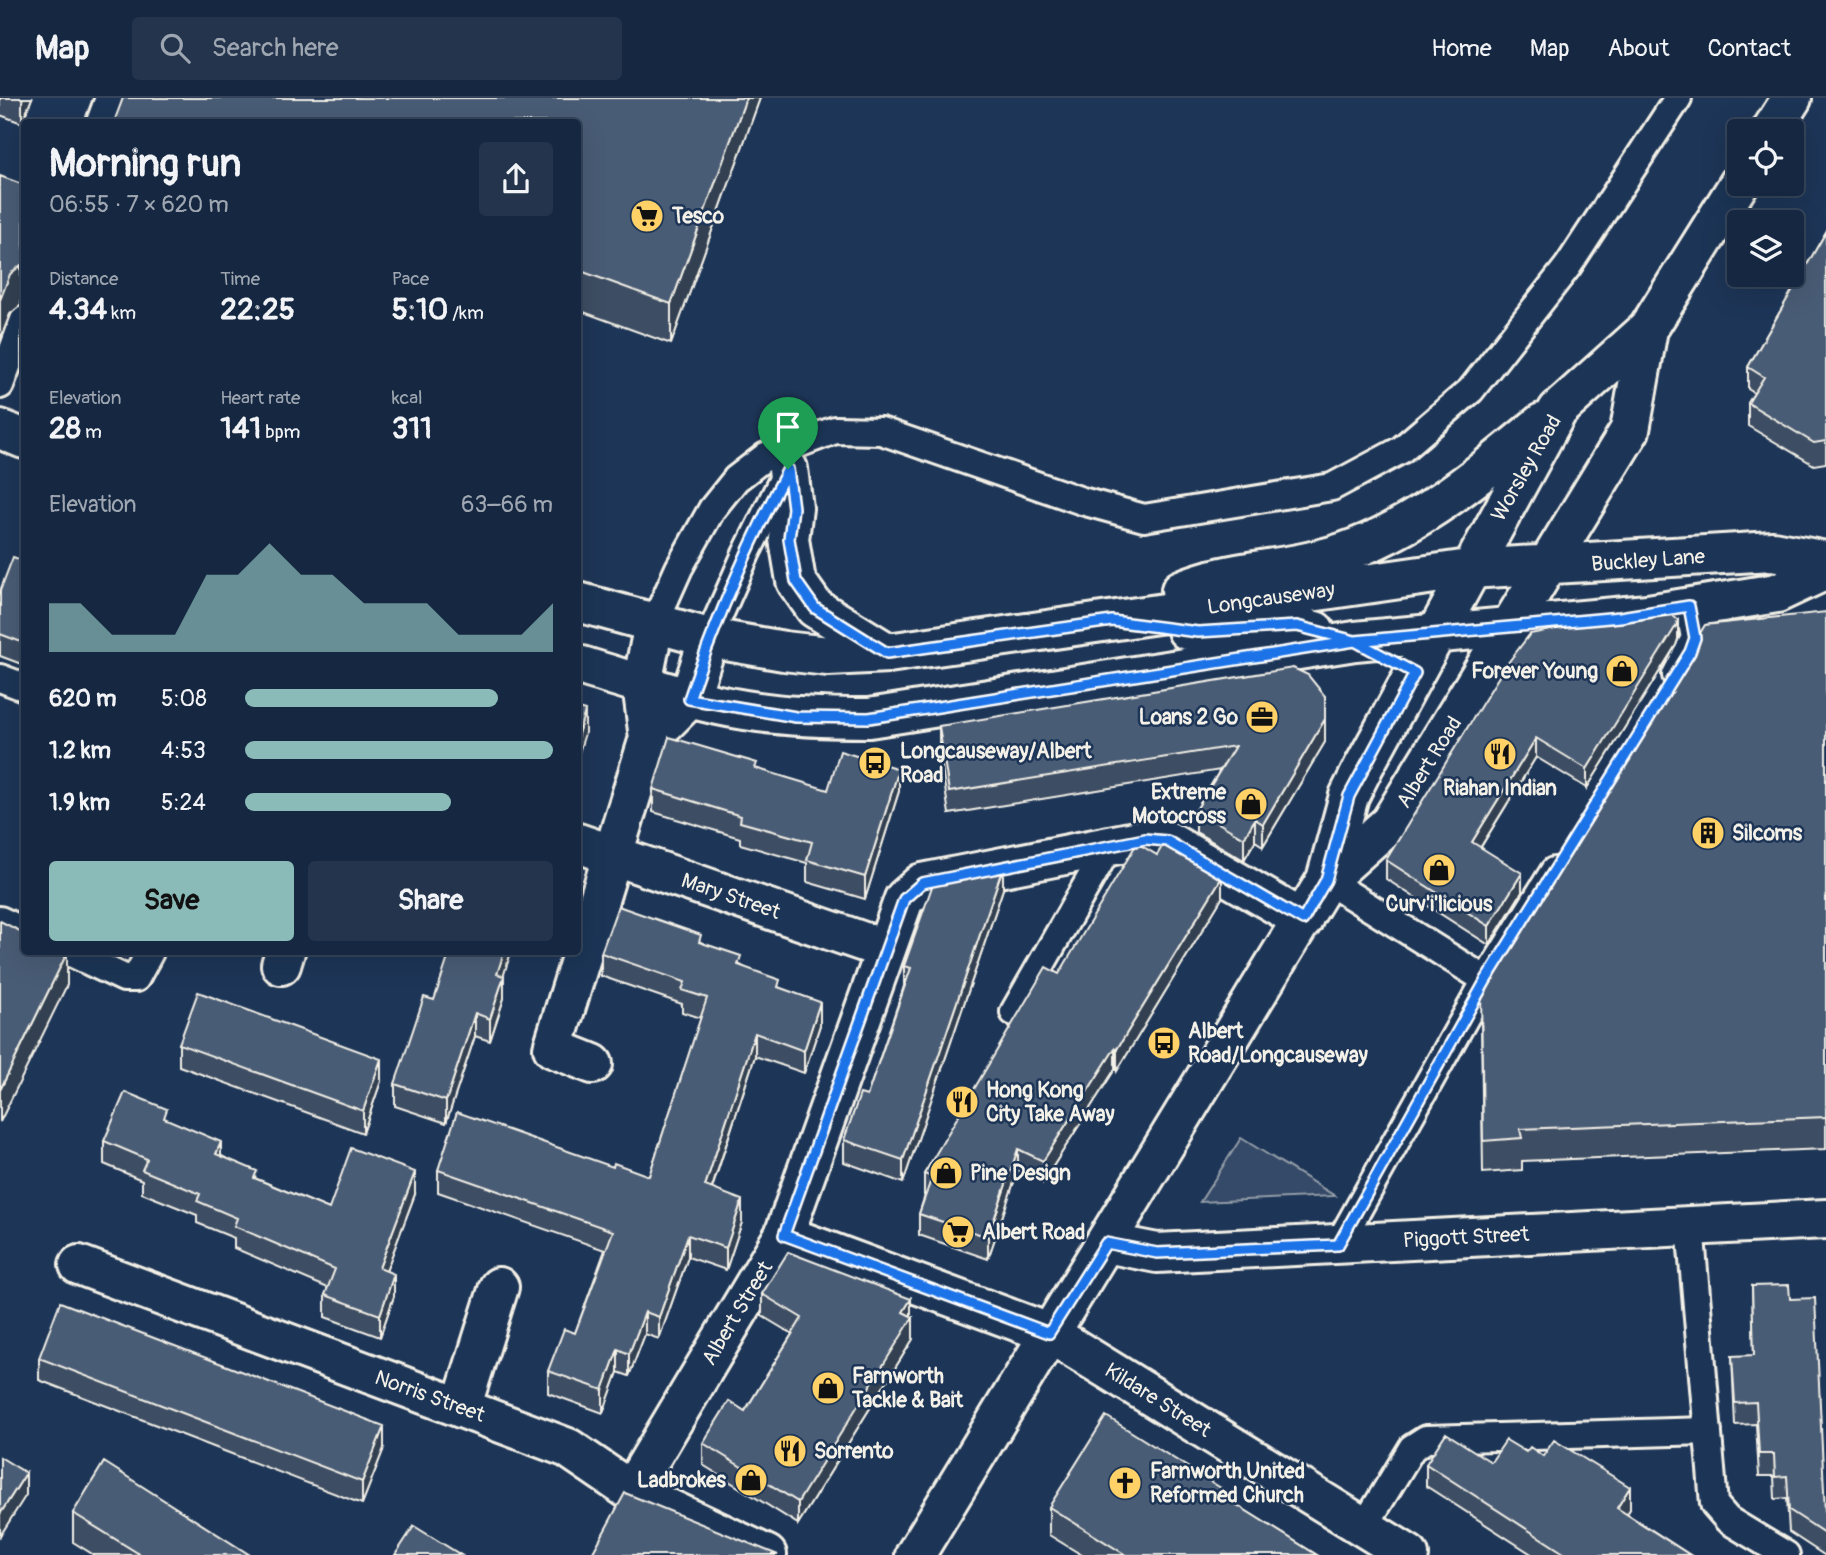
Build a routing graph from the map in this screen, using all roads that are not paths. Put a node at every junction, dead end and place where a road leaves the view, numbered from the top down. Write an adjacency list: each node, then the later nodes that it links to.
1 (109, 98): 4 (lane)
2 (1678, 98): 11 (lane)
3 (1792, 98): 5 (main road)
4 (101, 119)
5 (1779, 119)
6 (1731, 196): 8 (main road, Worsley Road)
7 (21, 328): 9 (lane)
8 (1648, 329): 10 (main road, Worsley Road); 13 (main road, Worsley Road)
9 (0, 384)
10 (1558, 410): 14 (main road, Worsley Road); 18 (main road)
11 (795, 455): 19 (lane); 22 (lane); 24 (main road)
12 (1826, 561): 13 (main road, Buckley Lane)
13 (1545, 567): 14 (main road, Buckley Lane); 20 (main road, Worsley Road)
14 (1469, 569): 18 (main road, Longcauseway); 21 (main road, Worsley Road)
15 (1826, 570): 17 (main road)
16 (581, 603): 19 (main road, Longcauseway)
17 (1689, 606): 20 (main road); 31 (lane)
18 (1112, 621): 23 (main road); 24 (main road, Longcauseway)
19 (654, 624): 22 (main road, Longcauseway); 28 (main road)
20 (1511, 627): 21 (main road); 32 (main road, Albert Road)
21 (1436, 631): 23 (main road); 26 (main road, Albert Road)
22 (709, 638): 24 (main road, Longcauseway); 30 (main road)
23 (1355, 641): 26 (main road); 30 (main road)
24 (887, 653)
25 (581, 666): 28 (main road)
26 (1415, 673): 32 (main road); 38 (main road, Albert Road)
27 (0, 678): 29 (lane)
28 (642, 684): 30 (main road); 33 (main road)
29 (21, 686)
30 (689, 699): 33 (main road)
31 (1661, 699)
32 (1446, 734): 38 (main road, Albert Road)
33 (649, 738): 37 (main road)
34 (581, 844): 37 (main road, Mary Street)
35 (1109, 846): 40 (main road, Albert Street); 42 (main road, Albert Street); 46 (lane)
36 (1566, 851): 45 (lane)
37 (615, 856): 42 (main road, Mary Street); 47 (main road)
38 (1326, 880): 40 (main road, Albert Road); 45 (lane)
39 (0, 920): 41 (lane)
40 (1303, 920): 51 (main road, Albert Road)
41 (21, 930)
42 (884, 949): 50 (main road, Albert Street)
43 (75, 955): 44 (lane)
44 (148, 955)
45 (1486, 980): 52 (lane)
46 (1014, 1012)
47 (593, 1064)
48 (1826, 1219): 49 (main road, Piggott Street)
49 (1690, 1224): 52 (main road, Piggott Street); 57 (lane)
50 (784, 1235): 55 (main road, Kildare Street); 58 (main road, Albert Street)
51 (1106, 1243): 52 (main road, Piggott Street); 55 (main road, Albert Road)
52 (1338, 1245)
53 (79, 1265): 56 (main road, Norris Street)
54 (499, 1287): 56 (main road)
55 (1049, 1333): 59 (main road, Kildare Street); 61 (main road, Albert Road)
56 (461, 1408): 58 (main road, Norris Street)
57 (1709, 1431): 59 (lane); 63 (lane)
58 (631, 1491): 60 (main road, Norris Street)
59 (1364, 1527): 62 (main road, Kildare Street)
60 (767, 1555)
61 (915, 1555)
62 (1409, 1555)
63 (1786, 1555)

